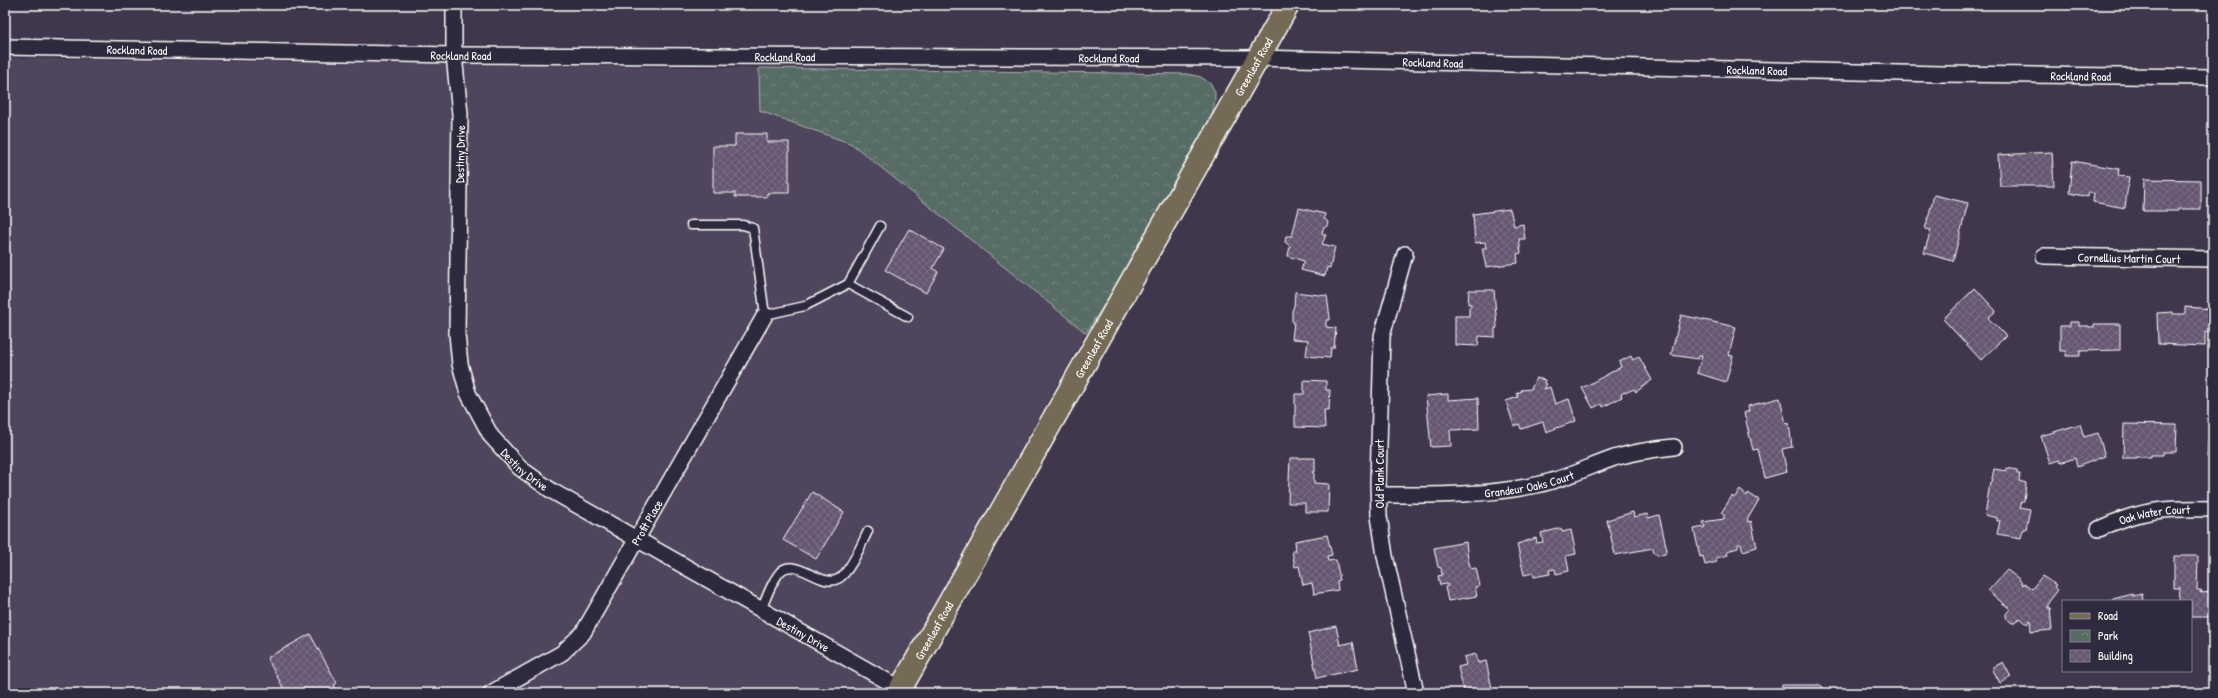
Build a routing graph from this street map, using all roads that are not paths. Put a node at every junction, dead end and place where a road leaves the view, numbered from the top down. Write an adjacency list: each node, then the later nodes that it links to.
1 (454, 5): 4 (street, Destiny Drive)
2 (1288, 5): 5 (main road, Greenleaf Road)
3 (5, 47): 4 (street, Rockland Road)
4 (454, 55): 5 (street, Rockland Road); 20 (street, Destiny Drive)
5 (1258, 58): 6 (street, Rockland Road); 22 (main road, Greenleaf Road)
6 (2213, 77)
7 (691, 225): 13 (lane)
8 (880, 226): 12 (lane)
9 (1405, 254): 16 (street, Old Plank Court)
10 (2044, 256): 11 (street, Cornellius Martin Court)
11 (2213, 259)
12 (848, 284): 13 (lane); 14 (lane)
13 (766, 315): 20 (street, Profit Place)
14 (908, 317)
15 (1674, 447): 16 (street, Grandeur Oaks Court)
16 (1379, 495): 24 (street, Old Plank Court)
17 (2213, 509): 18 (street, Oak Water Court)
18 (2099, 529)
19 (868, 530): 21 (lane)
20 (637, 540): 21 (street, Destiny Drive); 23 (street, Profit Place)
21 (761, 610): 22 (street, Destiny Drive)
22 (899, 691)
23 (491, 693)
24 (1416, 693)

